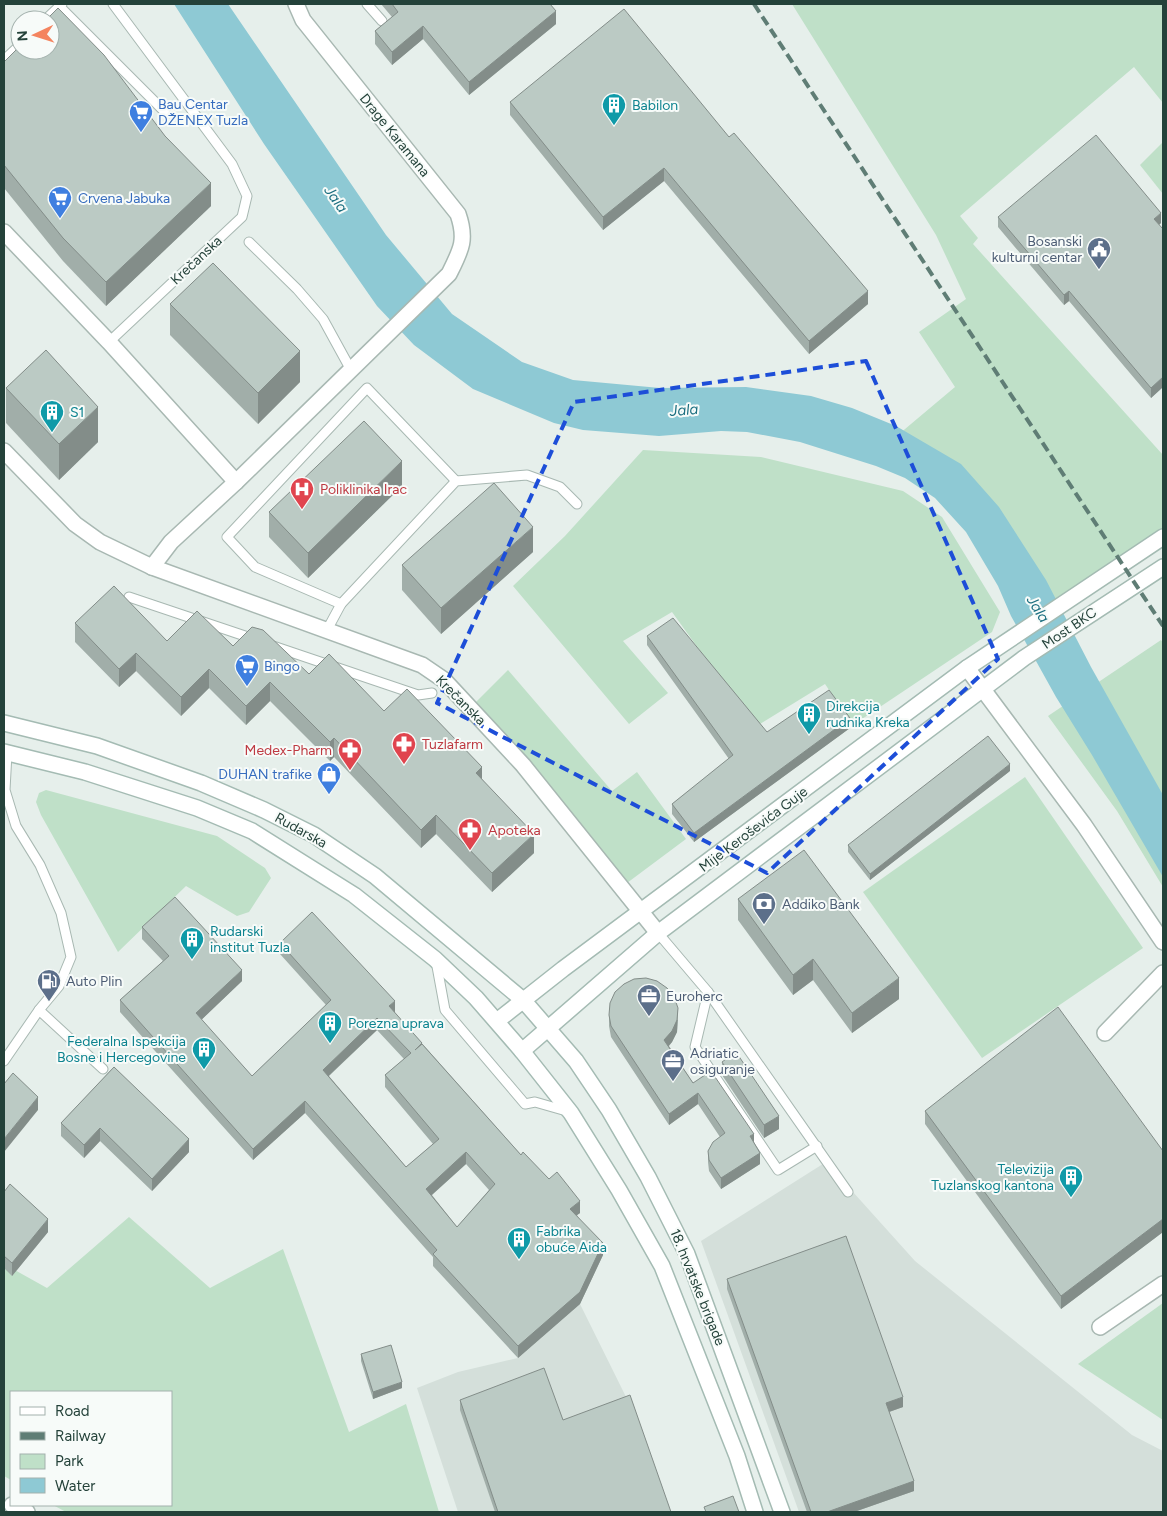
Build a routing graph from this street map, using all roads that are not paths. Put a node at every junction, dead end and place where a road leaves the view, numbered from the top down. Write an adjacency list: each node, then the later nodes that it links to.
1 (113, 4): 9 (lane, Krečanska)
2 (296, 4): 10 (main road, Drage Karamana)
3 (367, 4): 5 (lane)
4 (60, 5): 6 (lane)
5 (382, 21)
6 (166, 112)
7 (4, 232): 9 (main road)
8 (249, 242): 10 (lane)
9 (109, 342): 13 (main road)
10 (351, 370): 13 (main road)
11 (4, 451): 16 (main road, Krečanska)
12 (456, 481): 14 (lane); 19 (lane); 19 (lane)
13 (236, 482): 16 (main road)
14 (577, 504)
15 (1163, 537): 21 (main road, Most BKC)
16 (152, 567): 20 (main road, Krečanska)
17 (1163, 568): 22 (main road, Most BKC)
18 (129, 597): 25 (lane)
19 (341, 604): 20 (lane)
20 (327, 630): 28 (main road, Krečanska)
21 (1009, 638): 23 (main road, Mije Keroševića Guje)
22 (1024, 658): 24 (main road, Mije Keroševića Guje)
23 (967, 668): 24 (main road); 28 (main road, Mije Keroševića Guje)
24 (983, 689): 29 (main road, Mije Keroševića Guje); 30 (main road)
25 (432, 693)
26 (4, 723): 34 (main road, Rudarska)
27 (5, 752): 31 (main road, Rudarska); 35 (lane)
28 (641, 913): 29 (main road, Krečanska); 34 (main road, Mije Keroševića Guje)
29 (658, 933): 33 (lane); 37 (main road, Mije Keroševića Guje)
30 (1163, 942)
31 (435, 959): 36 (main road, Rudarska); 42 (lane)
32 (1163, 973): 38 (main road)
33 (708, 992): 43 (lane); 43 (lane)
34 (523, 1000): 36 (main road, Mije Keroševića Guje); 37 (main road, Rudarska)
35 (39, 1010): 40 (lane); 41 (lane)
36 (497, 1021): 39 (main road, Rudarska)
37 (548, 1028): 39 (main road, Mije Keroševića Guje); 50 (main road, 18. hrvatske brigade)
38 (1105, 1033)
39 (522, 1050): 42 (main road, 18. hrvatske brigade)
40 (4, 1061)
41 (103, 1068)
42 (571, 1113): 49 (main road, 18. hrvatske brigade)
43 (816, 1146): 44 (lane)
44 (848, 1192)
45 (1163, 1284): 46 (main road)
46 (1100, 1327)
47 (13, 1506): 48 (main road)
48 (27, 1512)
49 (755, 1512)
50 (782, 1512)

